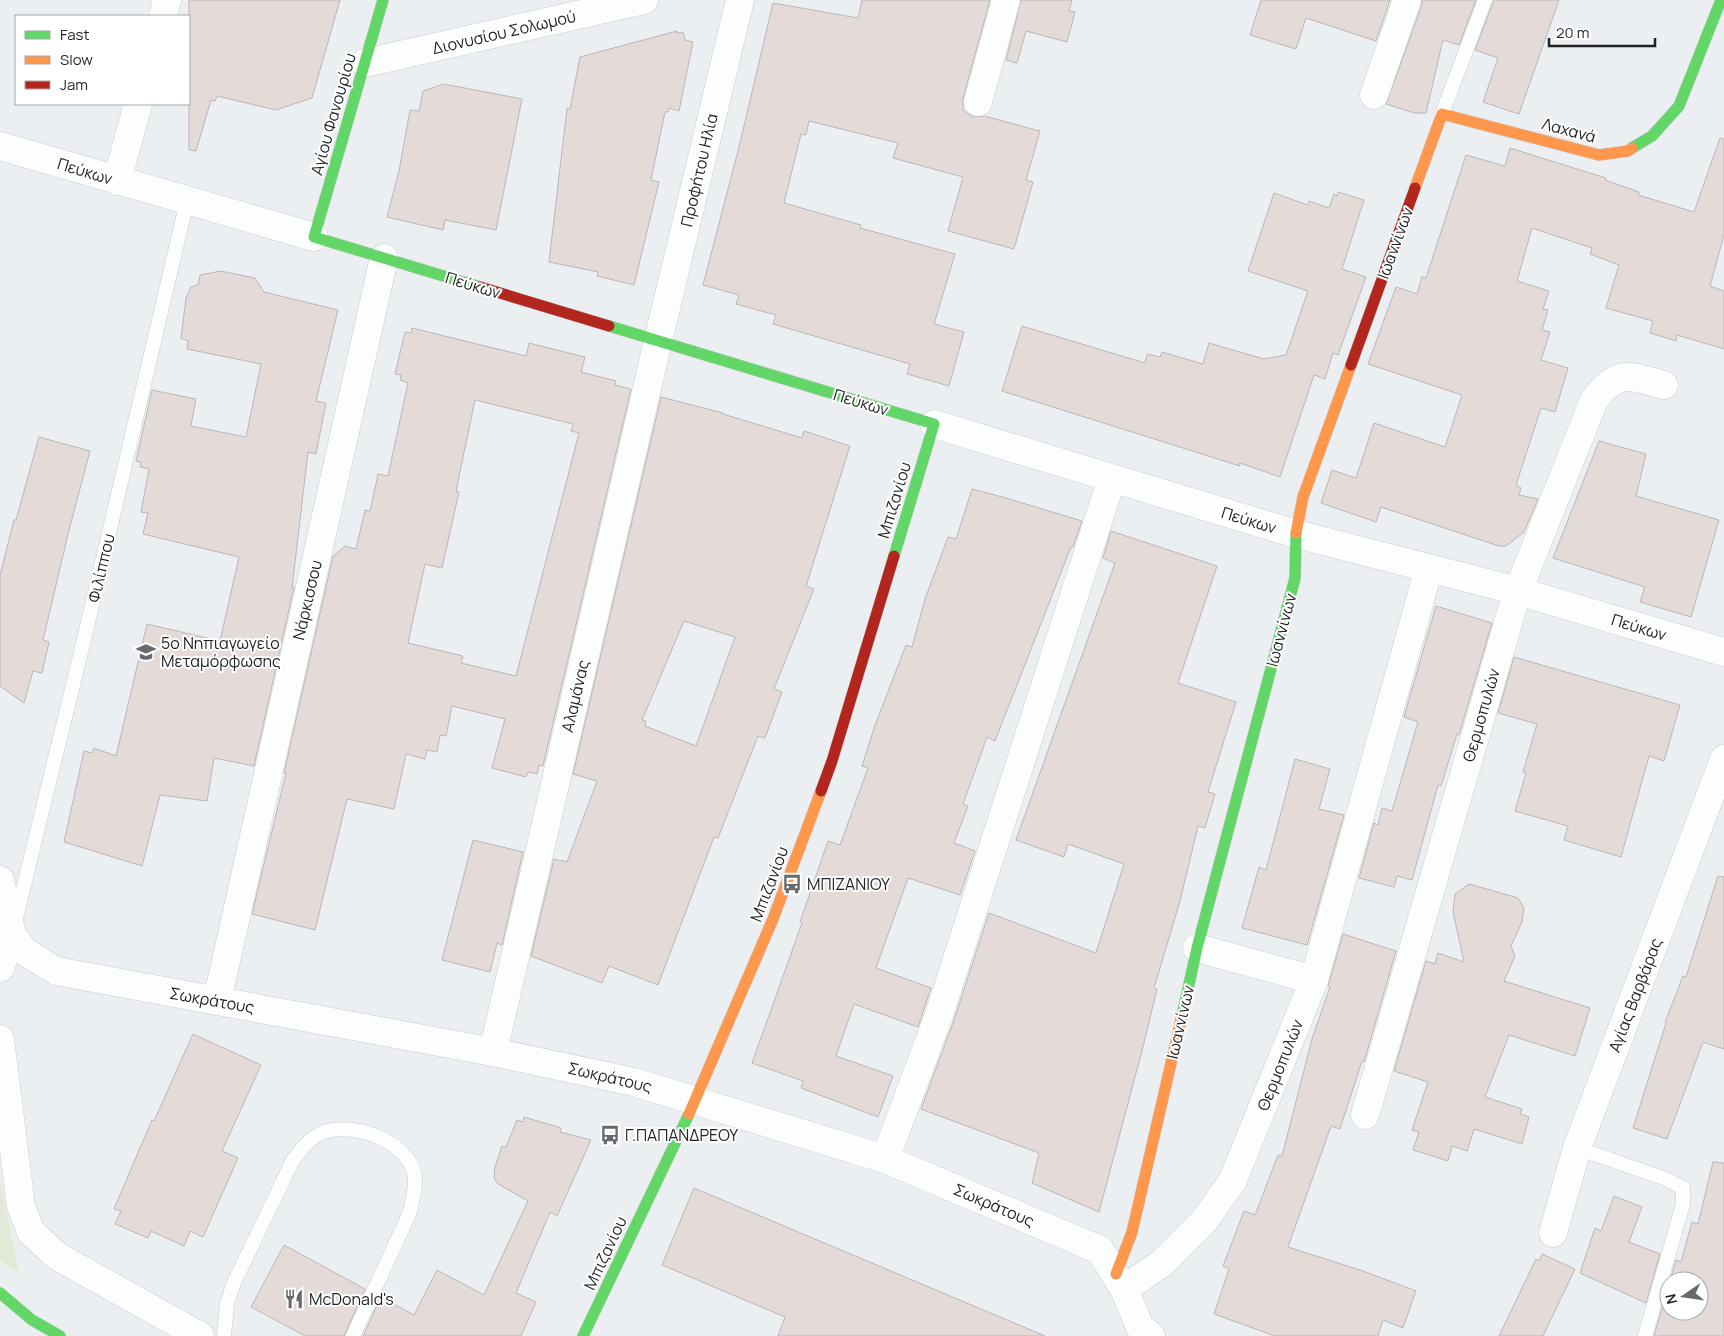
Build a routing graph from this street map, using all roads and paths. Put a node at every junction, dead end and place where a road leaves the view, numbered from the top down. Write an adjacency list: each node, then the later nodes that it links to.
1 (167, 0): 9 (street)
2 (383, 0): 10 (street, Αγίου Φανουρίου)
3 (644, 0): 10 (street, Διονυσίου Σολωμού)
4 (740, 0): 20 (street, Προφήτου Ηλία)
5 (1006, 0): 12 (street)
6 (1406, 0): 11 (street)
7 (1485, 0): 14 (lane, Ιωαννίνων)
8 (1721, 0): 14 (street, Λαχανά)
9 (163, 15)
10 (364, 63): 18 (street, Αγίου Φανουρίου)
11 (1374, 95)
12 (978, 102)
13 (138, 105): 16 (street)
14 (1442, 114): 24 (street, Ιωαννίνων)
15 (0, 146): 16 (street, Πεύκων)
16 (117, 181): 17 (street, Πεύκων)
17 (187, 201): 18 (street, Πεύκων); 30 (lane, Φιλίππου)
18 (314, 237): 19 (street, Πεύκων)
19 (384, 258): 20 (street, Πεύκων); 34 (street, Νάρκισσου)
20 (658, 341): 22 (street, Πεύκων); 36 (street, Αλαμάνας)
21 (1664, 385): 26 (street, Θερμοπυλών)
22 (934, 424): 23 (street, Πεύκων); 37 (street, Μπιζανίου)
23 (1112, 478): 24 (street, Πεύκων); 40 (street)
24 (1296, 534): 25 (street, Πεύκων); 31 (street, Ιωαννίνων)
25 (1429, 568): 26 (street, Πεύκων); 33 (street, Θερμοπυλών)
26 (1518, 591): 27 (street, Πεύκων); 38 (street, Θερμοπυλών)
27 (1724, 652)
28 (1724, 759): 39 (street, Αγίας Βαρβάρας)
29 (0, 880): 30 (street)
30 (12, 935): 32 (street); 34 (street, Σωκράτους)
31 (1197, 948): 33 (street); 42 (street, Ιωαννίνων)
32 (0, 968)
33 (1314, 980): 42 (street, Θερμοπυλών)
34 (217, 1001): 36 (street, Σωκράτους)
35 (0, 1039): 45 (street)
36 (492, 1052): 37 (street, Σωκράτους)
37 (695, 1100): 40 (street, Σωκράτους); 48 (street, Μπιζανίου)
38 (1365, 1115)
39 (1577, 1148): 41 (street, Αγίας Βαρβάρας); 50 (lane)
40 (885, 1159): 42 (street, Σωκράτους)
41 (1553, 1233)
42 (1120, 1281): 49 (street, Σωκράτους)
43 (0, 1293): 44 (street)
44 (60, 1336)
45 (200, 1336)
46 (224, 1336): 47 (lane)
47 (352, 1336)
48 (583, 1336)
49 (1151, 1336)
50 (1645, 1336)

